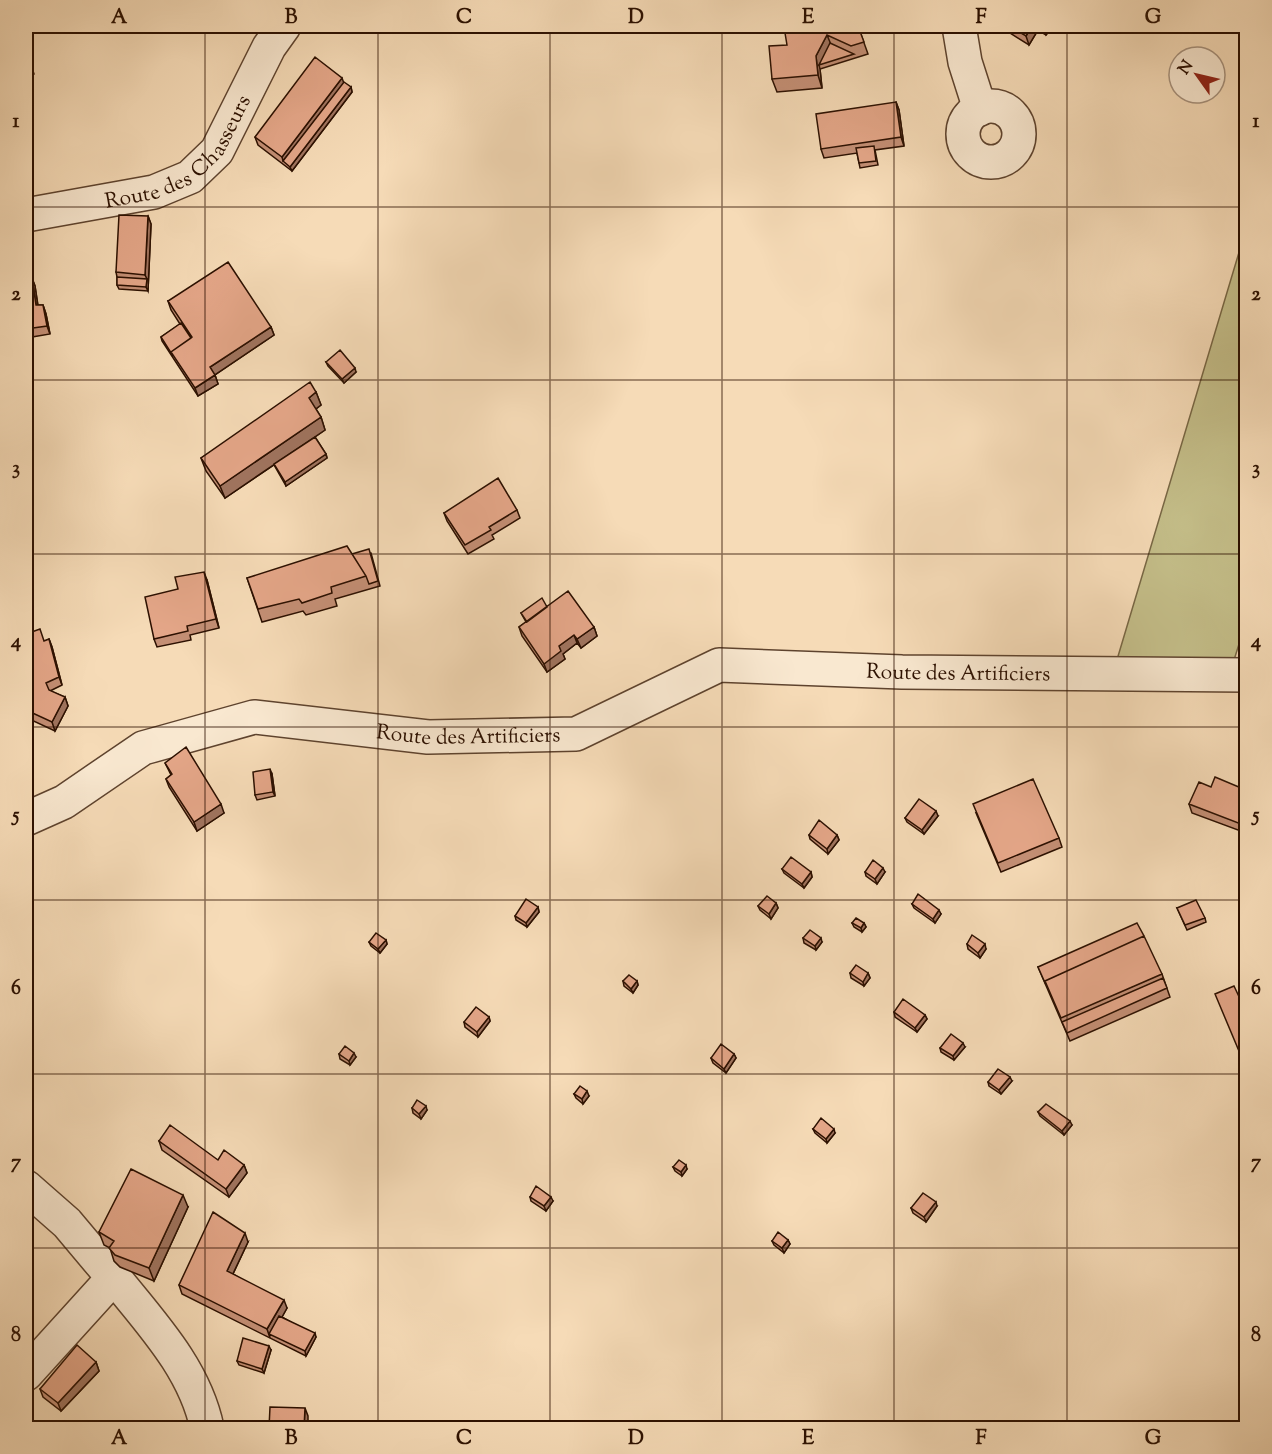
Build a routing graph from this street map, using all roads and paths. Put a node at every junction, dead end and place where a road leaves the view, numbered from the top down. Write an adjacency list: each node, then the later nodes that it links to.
1 (284, 26): 4 (street, Route des Chasseurs)
2 (959, 26): 3 (street)
3 (980, 109)
4 (26, 215)
5 (1246, 675): 6 (street, Route des Artificiers)
6 (26, 819)
7 (26, 1187): 8 (street)
8 (114, 1276): 9 (street); 10 (street)
9 (26, 1374)
10 (207, 1428)

